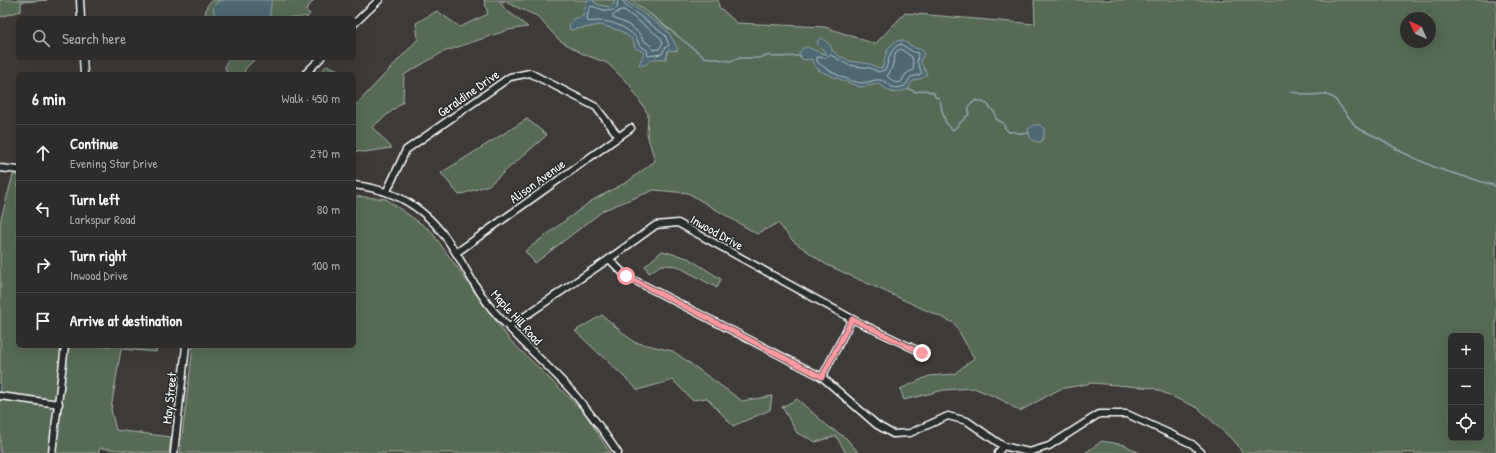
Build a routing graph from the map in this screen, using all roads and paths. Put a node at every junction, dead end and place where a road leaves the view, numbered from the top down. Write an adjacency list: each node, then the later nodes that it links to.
1 (80, 0): 3 (street)
2 (379, 0): 4 (street)
3 (81, 16)
4 (356, 22)
5 (83, 60): 7 (street)
6 (319, 60): 8 (street)
7 (84, 72)
8 (307, 72)
9 (631, 128): 10 (street, Alison Avenue)
10 (619, 137): 14 (street, Geraldine Drive); 15 (street, Alison Avenue)
11 (0, 168): 12 (street)
12 (16, 170)
13 (356, 185): 14 (street, Maple Hill Road)
14 (387, 192): 15 (street, Maple Hill Road)
15 (456, 253): 18 (street, Maple Hill Road)
16 (609, 259): 17 (street, Inwood Drive); 18 (street, Inwood Drive); 22 (street)
17 (852, 319): 21 (street, Inwood Drive); 22 (street)
18 (509, 327): 28 (street, Maple Hill Road)
19 (65, 348): 24 (street)
20 (186, 348): 27 (street, May Street)
21 (922, 353)
22 (822, 377): 25 (street)
23 (0, 396): 24 (street)
24 (59, 404): 26 (street)
25 (1003, 446): 29 (street); 30 (street)
26 (52, 453)
27 (174, 453)
28 (618, 453)
29 (998, 453)
30 (1202, 453)

